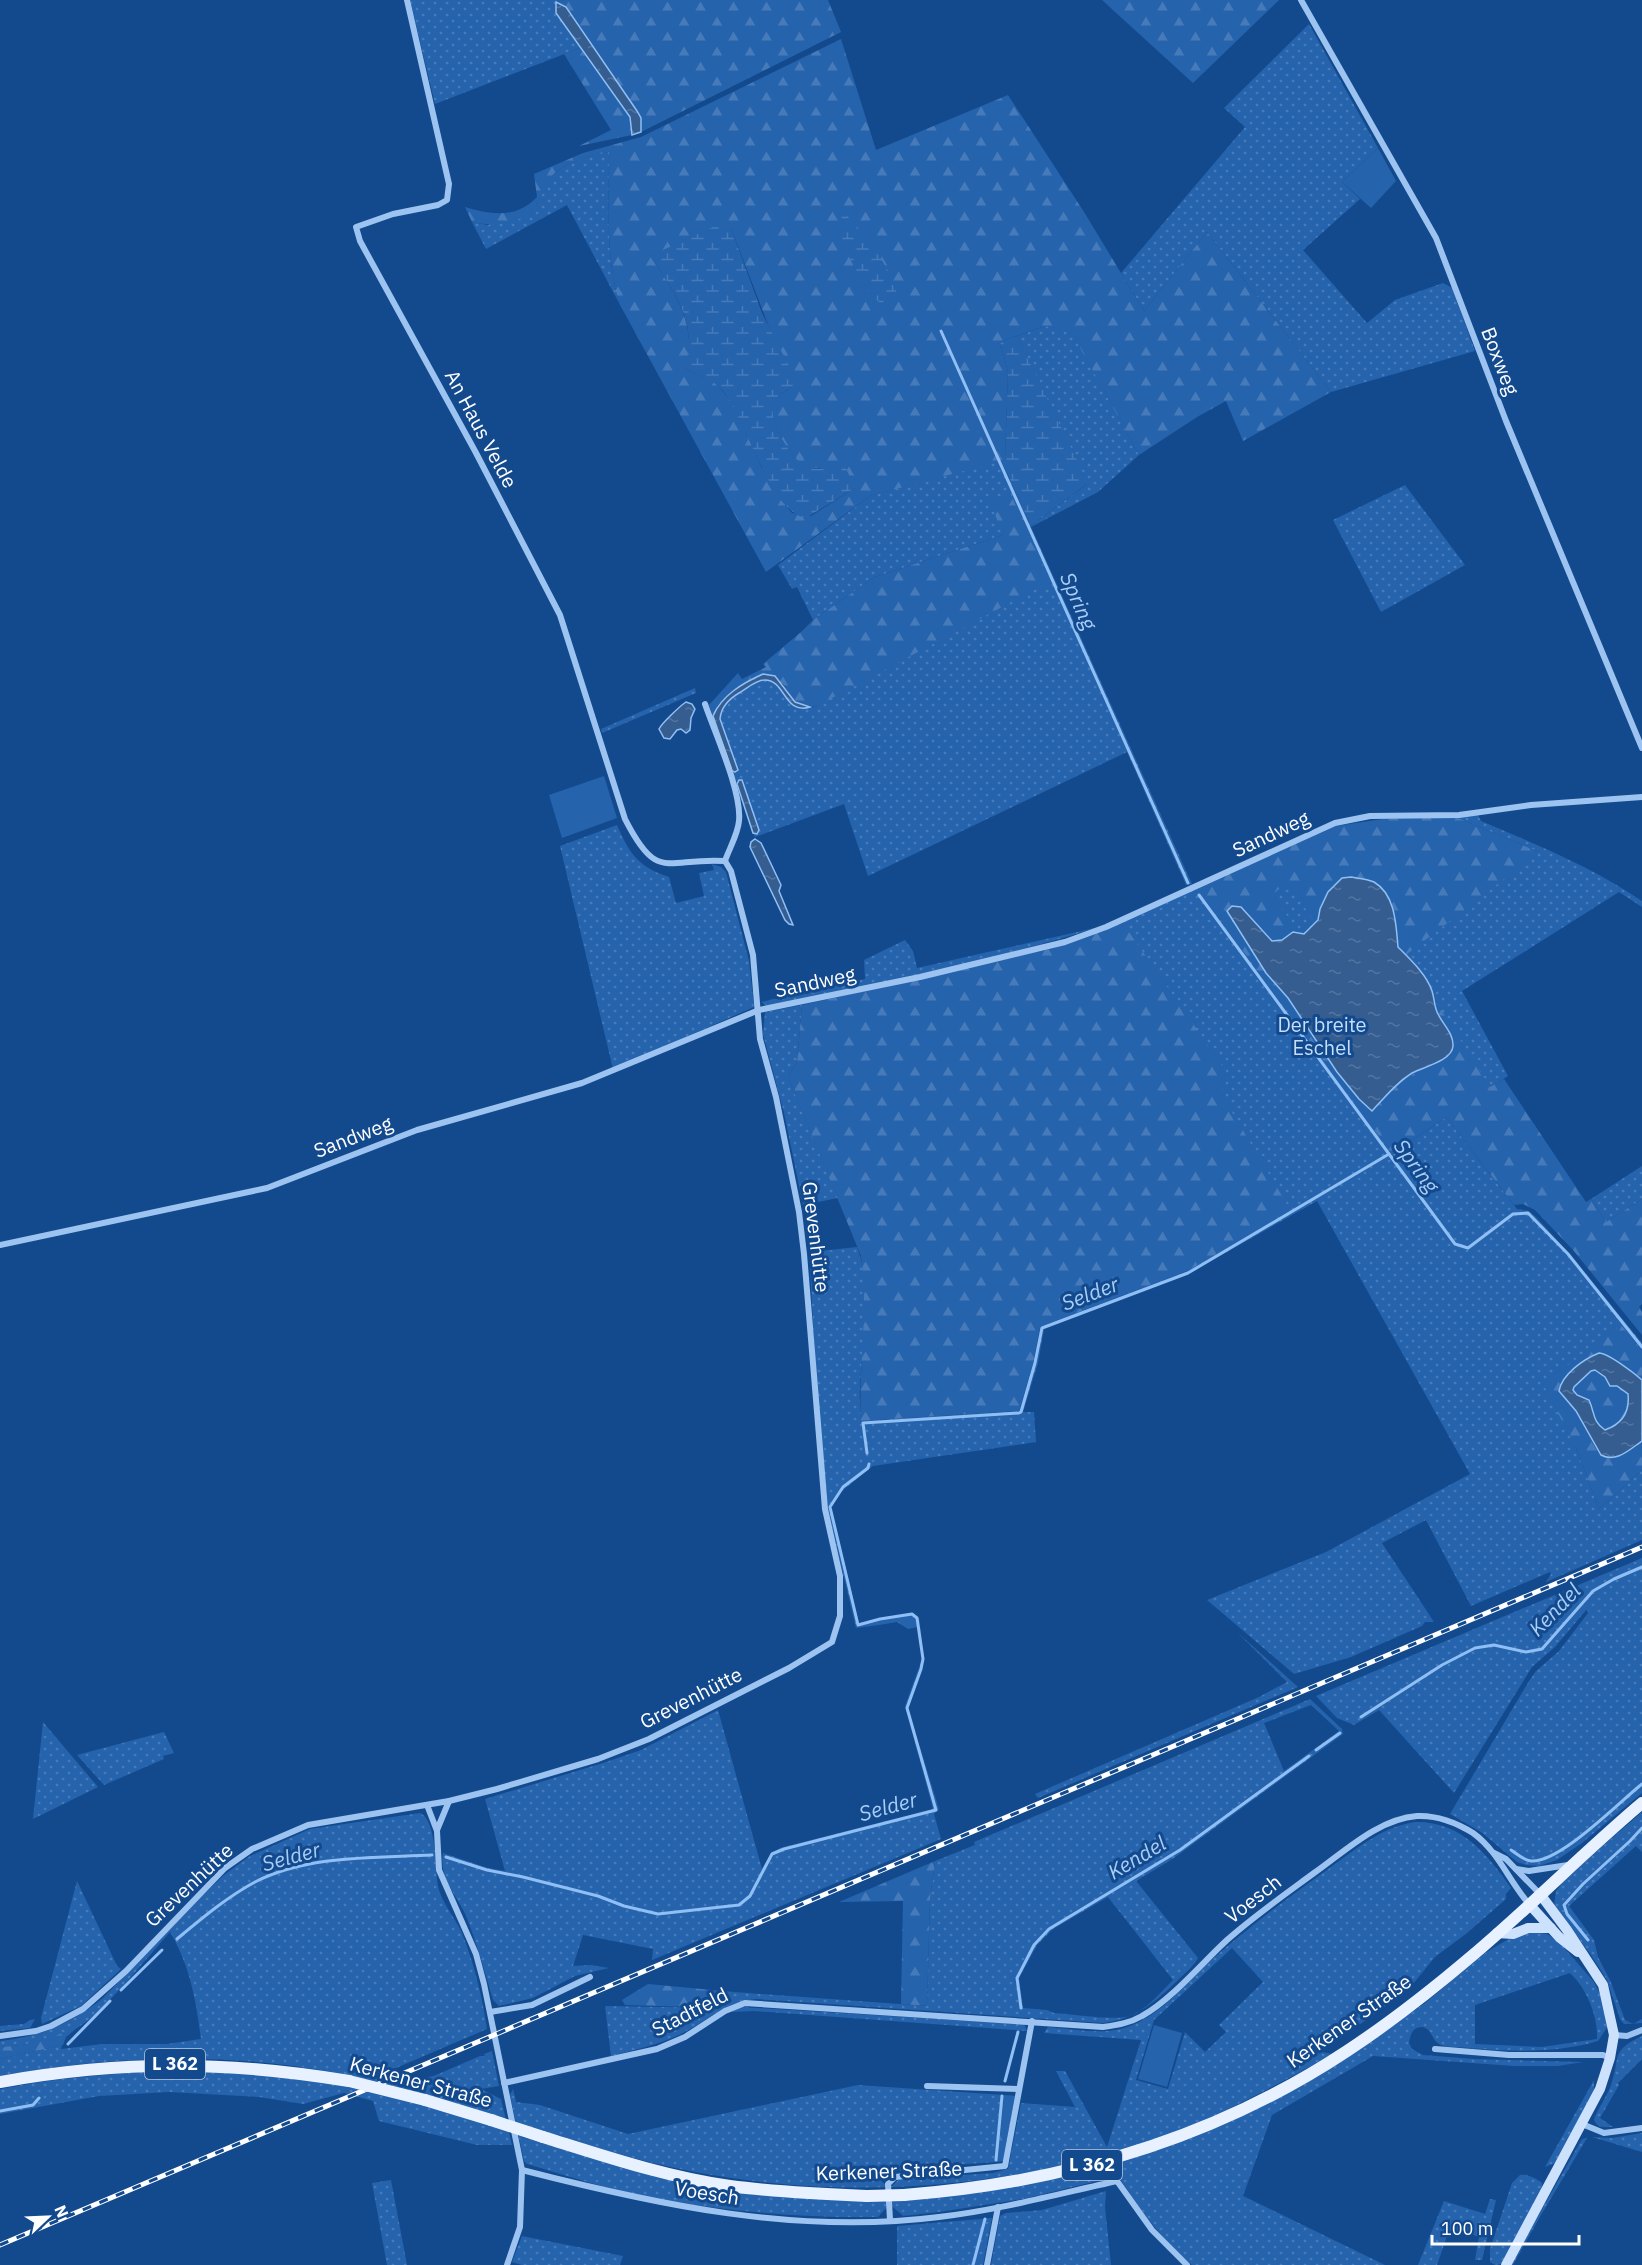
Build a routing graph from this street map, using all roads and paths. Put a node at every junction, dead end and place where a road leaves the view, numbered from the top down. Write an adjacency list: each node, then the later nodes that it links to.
1 (406, 0): 6 (street, An Haus Velde)
2 (1301, 0): 4 (street, Boxweg)
3 (705, 704): 6 (street)
4 (1642, 748)
5 (1642, 797): 7 (street, Sandweg)
6 (725, 861): 7 (street)
7 (759, 1010): 8 (street, Sandweg); 9 (street, Grevenhütte)
8 (0, 1245)
9 (449, 1801): 11 (street, Grevenhütte); 12 (street)
10 (1642, 1803): 14 (main road, Kerkener Straße / L 362)
11 (427, 1805): 12 (street); 27 (street, Grevenhütte)
12 (437, 1831): 22 (street)
13 (1494, 1853): 15 (street, Voesch); 17 (street, Voesch); 24 (street, Voesch)
14 (1572, 1865): 15 (street); 16 (main road, Kerkener Straße / L 362)
15 (1515, 1869): 16 (street, Voesch)
16 (1540, 1894): 17 (main road, Kerkener Straße / L 362); 20 (street)
17 (1529, 1904): 18 (street); 19 (main road, Kerkener Straße / L 362)
18 (1551, 1928): 19 (street); 20 (street)
19 (1497, 1933): 30 (main road, Kerkener Straße / L 362, bridge)
20 (1585, 1957): 26 (street)
21 (590, 1977): 22 (street)
22 (490, 2012): 31 (street)
23 (895, 2012): 24 (street, Voesch); 31 (street, Stadtfeld)
24 (1032, 2021): 33 (street)
25 (1642, 2031): 26 (street)
26 (1614, 2035): 29 (street)
27 (0, 2036)
28 (1435, 2049): 29 (street)
29 (1610, 2058): 34 (street)
30 (0, 2082)
31 (504, 2083): 36 (street)
32 (927, 2086): 33 (street)
33 (1019, 2090): 38 (street)
34 (1582, 2124): 35 (street); 42 (street)
35 (1642, 2128)
36 (522, 2170): 38 (street, Voesch); 39 (street)
37 (998, 2207): 38 (street, Voesch); 40 (street); 41 (street, Voesch)
38 (890, 2220)
39 (507, 2265)
40 (987, 2265)
41 (1187, 2265)
42 (1506, 2265)

